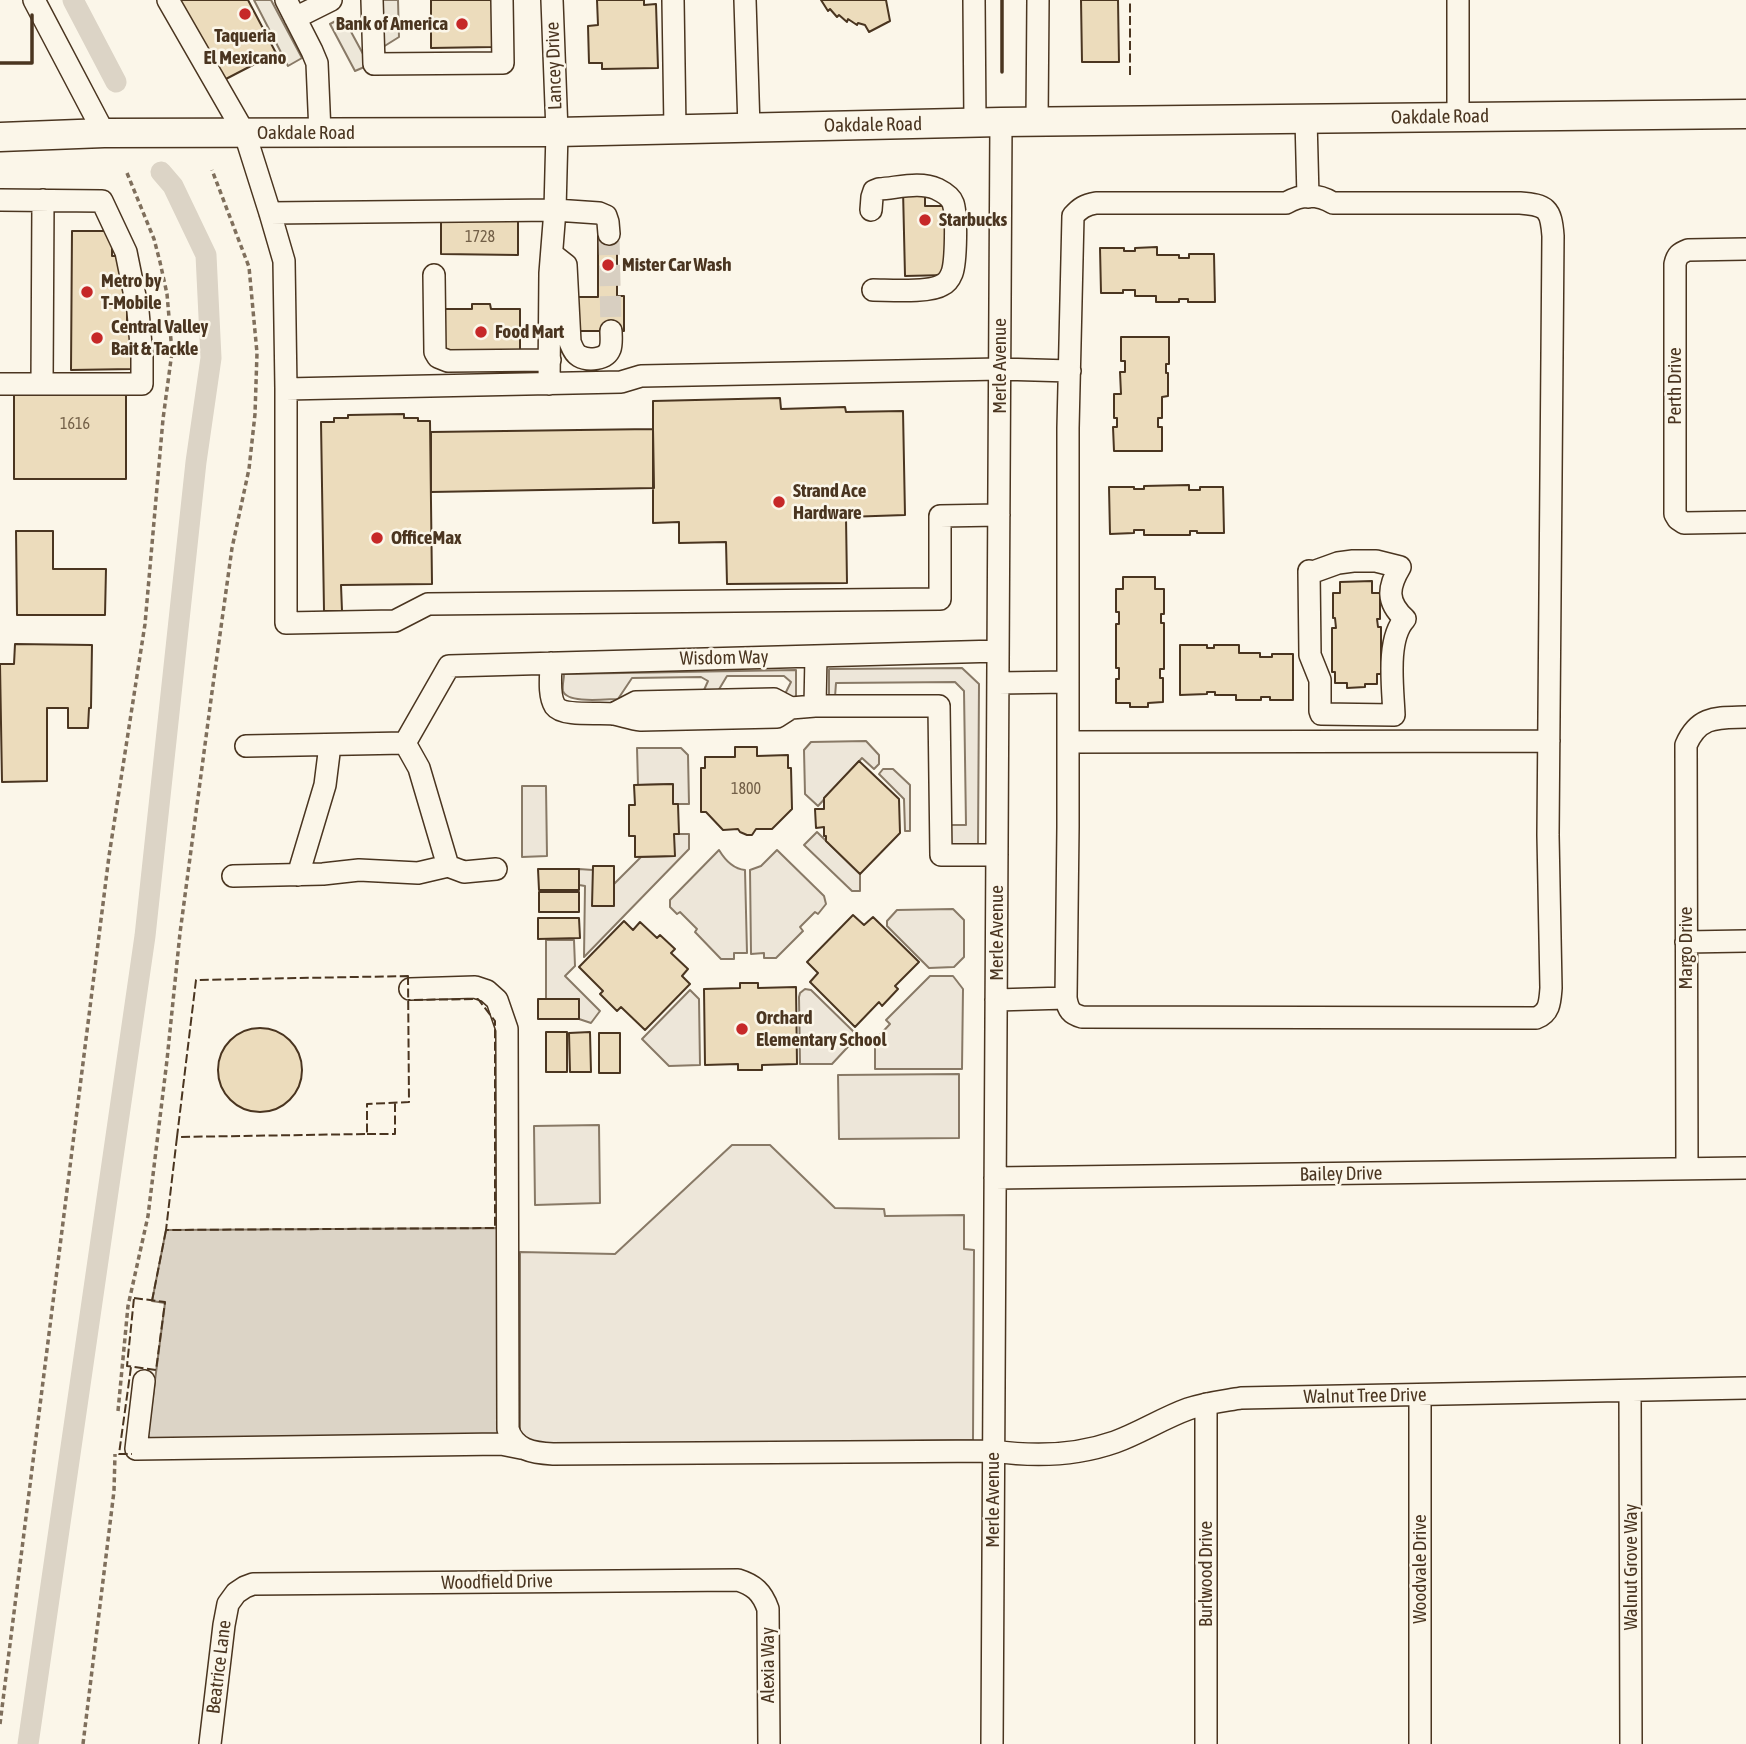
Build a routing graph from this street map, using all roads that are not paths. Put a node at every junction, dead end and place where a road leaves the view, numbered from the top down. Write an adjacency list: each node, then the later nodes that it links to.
1 (34, 0): 21 (street)
2 (168, 0): 23 (street)
3 (331, 0): 12 (street)
4 (372, 0): 5 (street)
5 (502, 0)
6 (552, 0): 20 (street, Lancey Drive)
7 (673, 0): 19 (street)
8 (746, 0): 18 (street)
9 (974, 0): 16 (street, Merle Avenue)
10 (1038, 0): 17 (street)
11 (1458, 0): 14 (street)
12 (290, 9): 22 (street)
13 (1746, 114): 14 (main road, Oakdale Road)
14 (1458, 117): 15 (main road, Oakdale Road)
15 (1306, 118): 17 (main road, Oakdale Road); 25 (street)
16 (988, 122): 17 (main road, Oakdale Road); 18 (main road, Oakdale Road); 38 (street, Merle Avenue)
17 (1037, 122)
18 (749, 128): 19 (main road, Oakdale Road)
19 (675, 129): 20 (main road, Oakdale Road)
20 (557, 132): 22 (main road, Oakdale Road); 28 (street, Lancey Drive)
21 (104, 133): 23 (main road, Oakdale Road); 24 (main road, Oakdale Road)
22 (320, 133): 23 (main road, Oakdale Road)
23 (246, 134): 30 (street)
24 (0, 137)
25 (1308, 197): 39 (street); 54 (street)
26 (0, 200): 27 (street)
27 (43, 200): 41 (street); 41 (street)
28 (555, 210): 30 (street); 31 (street); 33 (street, Lancey Drive)
29 (872, 210): 35 (street)
30 (270, 213): 43 (street)
31 (609, 234)
32 (1746, 249): 45 (street, Perth Drive)
33 (552, 254): 36 (street); 37 (street, Lancey Drive)
34 (434, 275): 37 (street)
35 (873, 290)
36 (611, 331)
37 (550, 360): 42 (street, Lancey Drive)
38 (1000, 369): 39 (street); 42 (street); 44 (street, Merle Avenue)
39 (1070, 371): 49 (street)
40 (0, 384): 41 (street)
41 (42, 384)
42 (550, 384): 43 (street)
43 (286, 389): 44 (street)
44 (999, 515): 46 (street, Merle Avenue)
45 (1746, 522)
46 (998, 651): 47 (street, Wisdom Way); 50 (street, Merle Avenue)
47 (816, 656): 48 (street, Wisdom Way); 51 (street)
48 (551, 663): 51 (street); 56 (street, Wisdom Way)
49 (1068, 682): 50 (street); 55 (street)
50 (998, 683): 59 (street, Merle Avenue)
51 (815, 706): 59 (street)
52 (1320, 711): 52 (street)
53 (1746, 717): 64 (street, Margo Drive)
54 (1549, 741): 55 (street); 67 (street)
55 (1068, 742): 67 (street)
56 (405, 743): 57 (street); 60 (street)
57 (330, 745): 58 (street); 62 (street)
58 (246, 746)
59 (997, 855): 68 (street, Merle Avenue)
60 (448, 866): 61 (street); 62 (street)
61 (496, 869)
62 (298, 875): 63 (street)
63 (233, 876)
64 (1686, 942): 65 (street); 70 (street, Margo Drive)
65 (1746, 942)
66 (410, 989): 77 (street)
67 (1066, 998): 68 (street)
68 (996, 1000): 71 (street, Merle Avenue)
69 (1746, 1168): 70 (street, Bailey Drive)
70 (1687, 1169): 71 (street, Bailey Drive)
71 (995, 1178): 78 (street, Merle Avenue)
72 (144, 1381): 77 (street, Walnut Tree Drive)
73 (1746, 1388): 74 (street, Walnut Tree Drive)
74 (1630, 1391): 75 (street, Walnut Tree Drive); 86 (street, Walnut Grove Way)
75 (1420, 1395): 76 (street, Walnut Tree Drive); 85 (street, Woodvale Drive)
76 (1206, 1404): 78 (street, Walnut Tree Drive); 84 (street, Burlwood Drive)
77 (521, 1448): 78 (street, Walnut Tree Drive)
78 (994, 1451): 83 (street, Merle Avenue)
79 (758, 1590): 80 (street, Woodfield Drive); 82 (street, Alexia Way)
80 (236, 1592): 81 (street, Beatrice Lane)
81 (210, 1744)
82 (769, 1744)
83 (992, 1744)
84 (1206, 1744)
85 (1420, 1744)
86 (1631, 1744)

